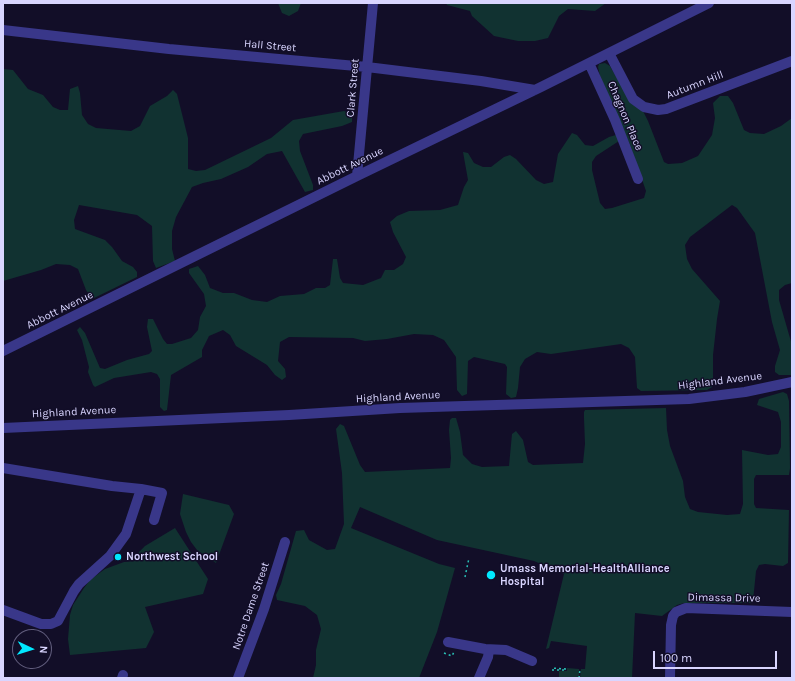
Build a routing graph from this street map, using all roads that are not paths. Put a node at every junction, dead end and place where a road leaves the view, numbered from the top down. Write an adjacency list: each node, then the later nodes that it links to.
1 (373, 3): 7 (street, Clark Street)
2 (709, 3): 4 (street, Abbott Avenue)
3 (3, 30): 7 (street, Hall Street)
4 (609, 53): 5 (street, Autumn Hill); 6 (street, Abbott Avenue)
5 (792, 61)
6 (589, 63): 8 (street, Abbott Avenue); 10 (street, Chagnon Place)
7 (367, 67): 8 (street, Hall Street); 9 (street, Clark Street)
8 (535, 90): 9 (street, Abbott Avenue)
9 (357, 176): 11 (street, Abbott Avenue)
10 (638, 179)
11 (3, 351)
12 (792, 382): 13 (street, Highland Avenue)
13 (3, 428)
14 (3, 468): 15 (street)
15 (140, 489): 16 (street); 18 (street)
16 (154, 520)
17 (286, 542): 23 (street, Notre Dame Street)
18 (3, 610)
19 (792, 612): 25 (street, Dimassa Drive)
20 (448, 642): 21 (street)
21 (489, 650): 22 (street); 24 (street)
22 (532, 661)
23 (238, 678)
24 (479, 678)
25 (670, 678)

